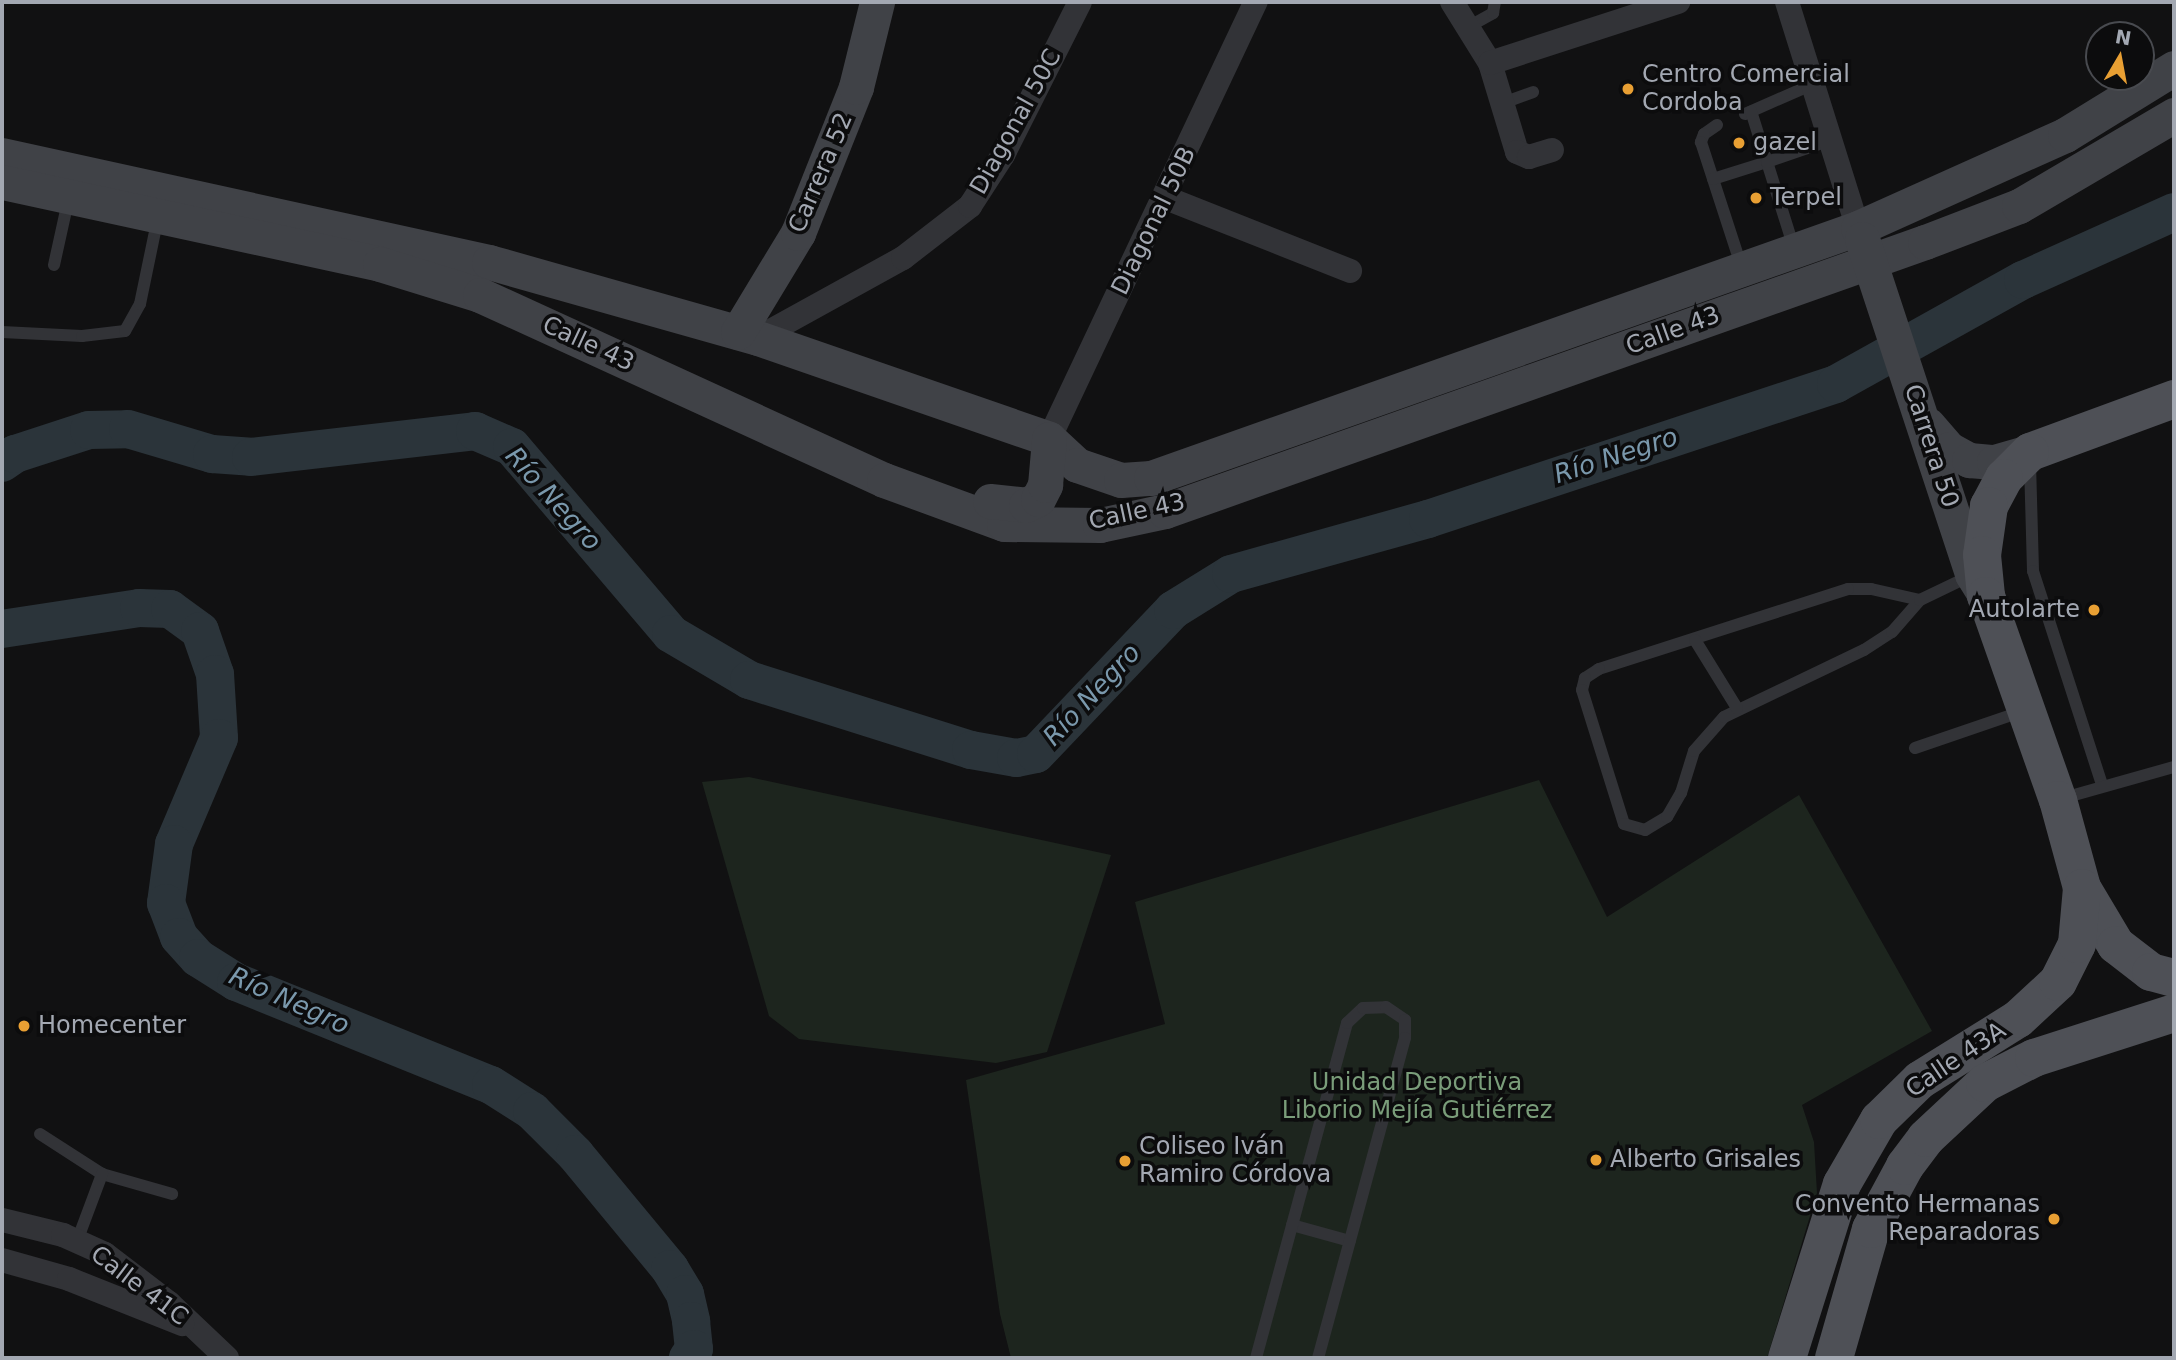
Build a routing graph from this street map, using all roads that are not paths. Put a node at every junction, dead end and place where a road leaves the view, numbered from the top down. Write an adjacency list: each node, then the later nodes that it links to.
1 (877, 2): 34 (street, Carrera 52)
2 (1080, 2): 34 (street, Diagonal 50C)
3 (1256, 2): 24 (street, Diagonal 50B)
4 (1452, 2): 9 (street)
5 (1495, 2): 9 (lane)
6 (1678, 2): 8 (street)
7 (1787, 2): 12 (street, Carrera 50)
8 (1640, 8): 10 (street)
9 (1468, 27): 10 (street)
10 (1490, 63): 14 (street)
11 (2174, 68): 26 (street, Calle 43)
12 (1813, 84): 17 (street, Carrera 50); 20 (lane)
13 (1533, 92): 14 (lane)
14 (1503, 103): 18 (street)
15 (2174, 115): 28 (street, Calle 43)
16 (1717, 125): 21 (lane)
17 (1830, 140): 20 (lane); 26 (street, Carrera 50)
18 (1552, 150)
19 (2, 155): 32 (street, Calle 43)
20 (1767, 162): 21 (lane); 27 (lane)
21 (1713, 179): 30 (lane)
22 (2, 182): 23 (street, Calle 43)
23 (69, 197): 25 (street, Calle 43); 29 (lane)
24 (1166, 198): 31 (street); 39 (street, Diagonal 50B)
25 (159, 216): 33 (lane); 35 (street, Calle 43)
26 (1858, 228): 27 (street, Calle 43); 28 (street, Carrera 50)
27 (1794, 250): 30 (street, Calle 43)
28 (1869, 261): 37 (street, Carrera 50); 38 (street, Calle 43)
29 (54, 265)
30 (1742, 269): 39 (street, Calle 43)
31 (1350, 271)
32 (700, 321): 34 (street, Calle 43); 35 (street)
33 (2, 332)
34 (748, 335): 39 (street, Calle 43)
35 (603, 350): 38 (street, Calle 43)
36 (2174, 399): 40 (main road)
37 (1922, 412): 40 (street); 41 (street, Carrera 50)
38 (779, 433): 39 (street)
39 (1049, 439)
40 (2030, 452): 41 (main road); 48 (lane)
41 (1979, 585): 42 (lane); 45 (main road, Carrera 50)
42 (1920, 600): 43 (lane); 44 (lane)
43 (1695, 640): 44 (lane); 44 (lane)
44 (1737, 708)
45 (2027, 709): 46 (lane); 49 (main road, Carrera 50)
46 (1915, 748)
47 (2174, 767): 48 (lane)
48 (2102, 784): 49 (lane)
49 (2058, 800): 50 (main road, Carrera 50)
50 (2082, 888): 51 (main road); 65 (main road, Calle 43A)
51 (2174, 978)
52 (2174, 1013): 66 (main road, Calle 43A)
53 (40, 1135): 54 (lane)
54 (102, 1174): 55 (lane); 58 (lane)
55 (172, 1194)
56 (2, 1220): 58 (street, Calle 41C)
57 (1292, 1226): 59 (lane); 59 (lane); 63 (lane)
58 (77, 1241): 61 (street, Calle 41C)
59 (1350, 1241): 64 (lane)
60 (2, 1260): 61 (street, Calle 41C)
61 (195, 1329): 62 (street, Calle 41C)
62 (227, 1358)
63 (1256, 1358)
64 (1318, 1358)
65 (1787, 1358)
66 (1834, 1358)

